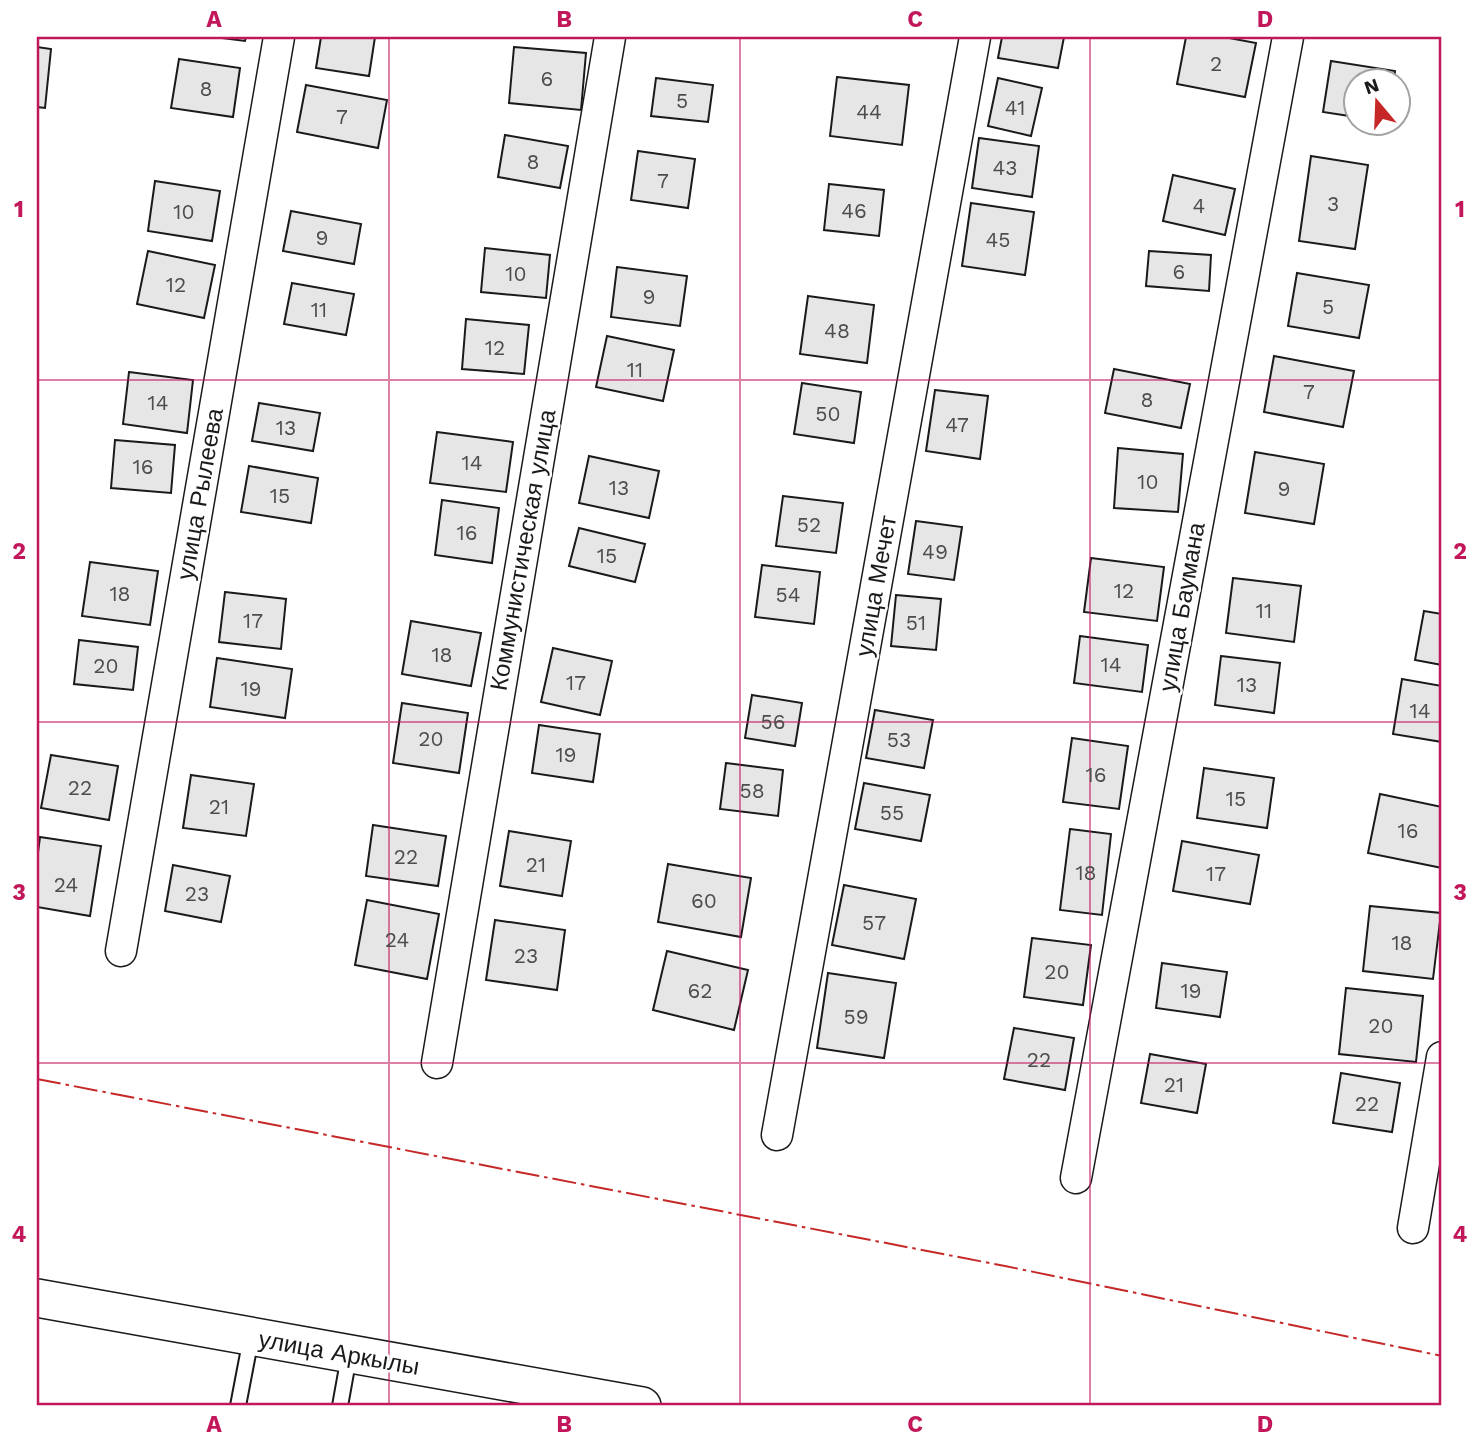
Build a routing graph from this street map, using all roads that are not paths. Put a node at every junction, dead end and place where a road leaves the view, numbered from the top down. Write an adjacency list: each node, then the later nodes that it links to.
1 (279, 37): 5 (street, улица Рылеева)
2 (610, 37): 7 (street, Коммунистическая улица)
3 (975, 37): 8 (street, улица Мечет)
4 (1288, 37): 9 (street, улица Баумана)
5 (121, 951)
6 (1442, 1057): 10 (street)
7 (437, 1063)
8 (777, 1135)
9 (1076, 1178)
10 (1413, 1228)
11 (37, 1297): 12 (street, улица Аркылы)
12 (251, 1338): 13 (street, улица Аркылы); 15 (lane)
13 (349, 1354): 14 (street, улица Аркылы); 16 (lane)
14 (546, 1397): 17 (street, улица Аркылы)
15 (238, 1406)
16 (340, 1406)
17 (642, 1406)

